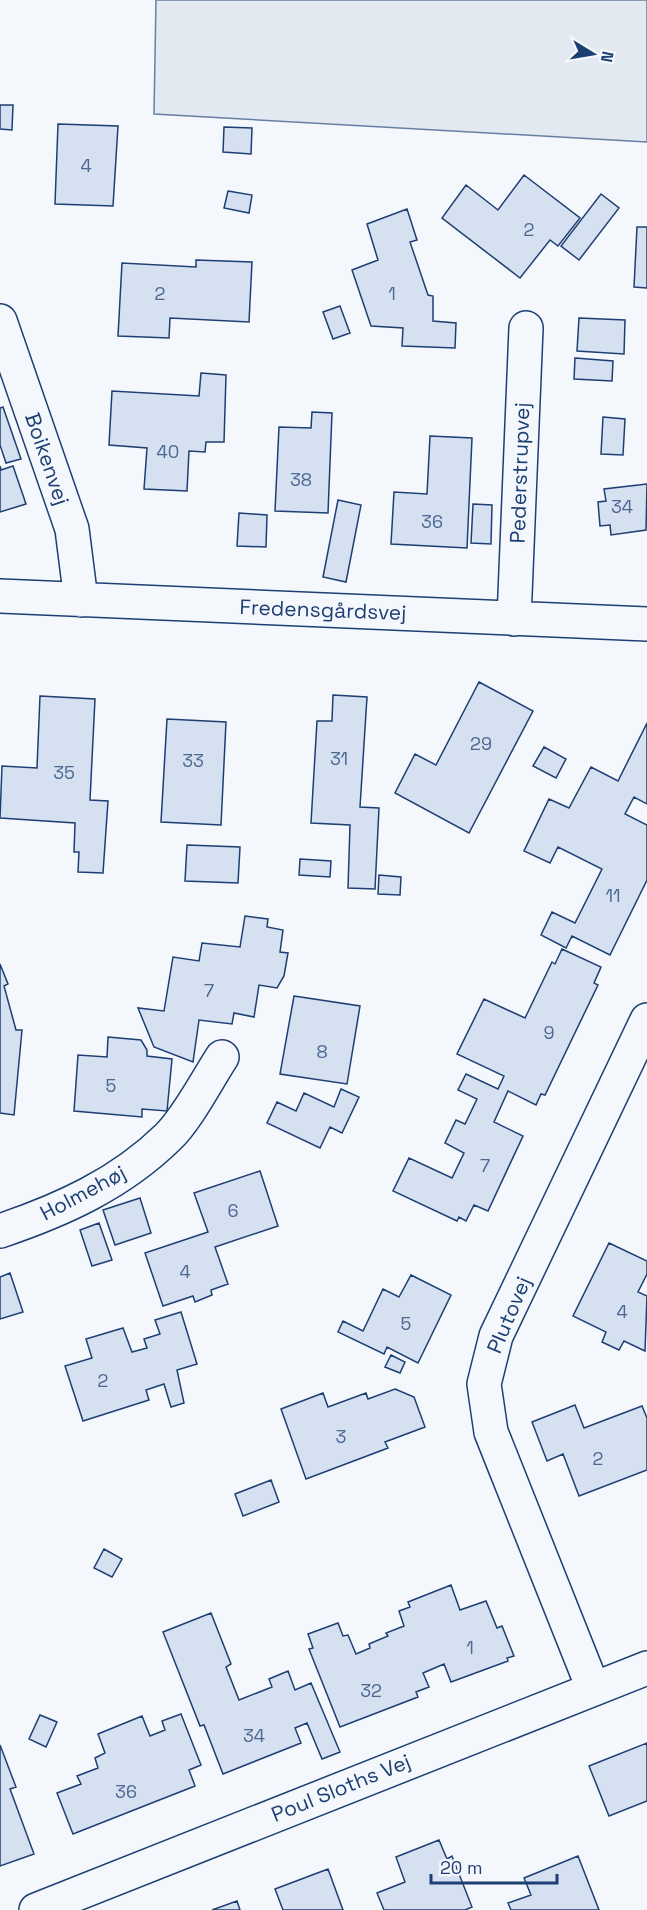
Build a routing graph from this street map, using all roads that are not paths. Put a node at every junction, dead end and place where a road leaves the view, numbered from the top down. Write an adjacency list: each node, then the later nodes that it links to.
1 (0, 321): 4 (street, Boikenvej)
2 (526, 328): 5 (street, Pederstrupvej)
3 (0, 596): 4 (street, Fredensgårdsvej)
4 (81, 600): 5 (street, Fredensgårdsvej)
5 (514, 619): 6 (street, Fredensgårdsvej)
6 (647, 624)
7 (647, 1020): 11 (street, Plutovej)
8 (222, 1057): 9 (street, Holmehøj)
9 (0, 1231)
10 (647, 1668): 11 (street, Poul Sloths Vej)
11 (593, 1688): 12 (street, Poul Sloths Vej)
12 (36, 1910)

